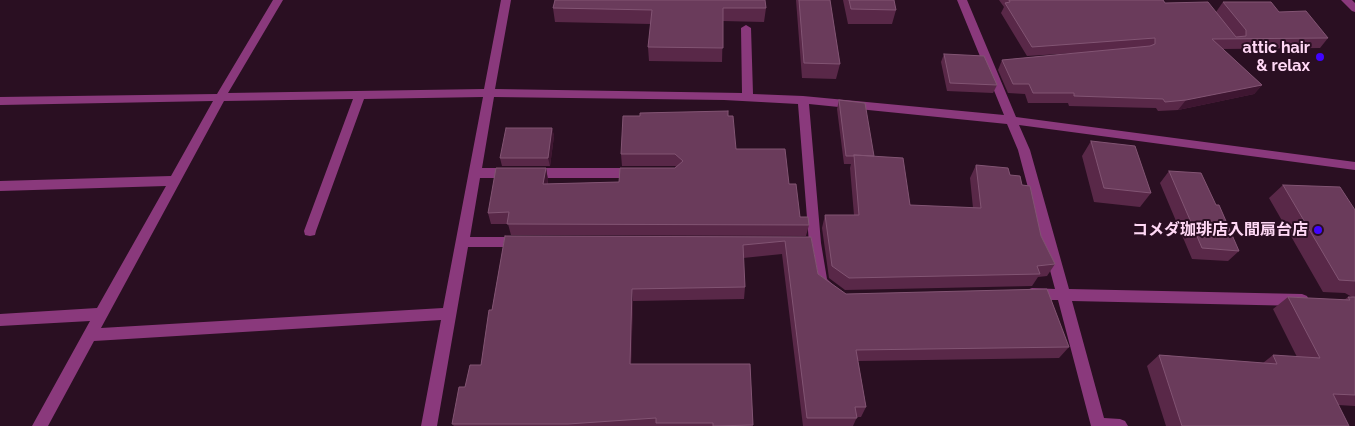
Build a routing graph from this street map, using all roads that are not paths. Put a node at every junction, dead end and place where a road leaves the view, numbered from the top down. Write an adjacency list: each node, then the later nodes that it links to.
1 (278, 0): 10 (street)
2 (506, 0): 7 (street)
3 (962, 0): 13 (street)
4 (1346, 0): 5 (street)
5 (1355, 9)
6 (746, 28): 9 (street)
7 (489, 93): 8 (street); 9 (street); 16 (street)
8 (360, 95): 10 (street); 19 (street)
9 (748, 97): 11 (street)
10 (220, 98): 12 (street); 17 (street)
11 (803, 100): 13 (street); 24 (street)
12 (0, 101)
13 (1010, 120): 14 (street); 22 (street)
14 (1355, 166)
15 (646, 173): 16 (street)
16 (474, 174): 20 (street)
17 (174, 181): 18 (street); 26 (street)
18 (0, 186)
19 (310, 231)
20 (462, 242): 21 (street); 27 (street)
21 (531, 242)
22 (1063, 293): 23 (street); 25 (street); 30 (street)
23 (1015, 294)
24 (842, 298)
25 (1316, 301)
26 (102, 314): 28 (street); 29 (street)
27 (449, 314): 29 (street); 32 (street)
28 (0, 320)
29 (90, 335): 31 (street)
30 (1098, 425): 33 (street)
31 (40, 426)
32 (429, 426)
33 (1120, 426)

